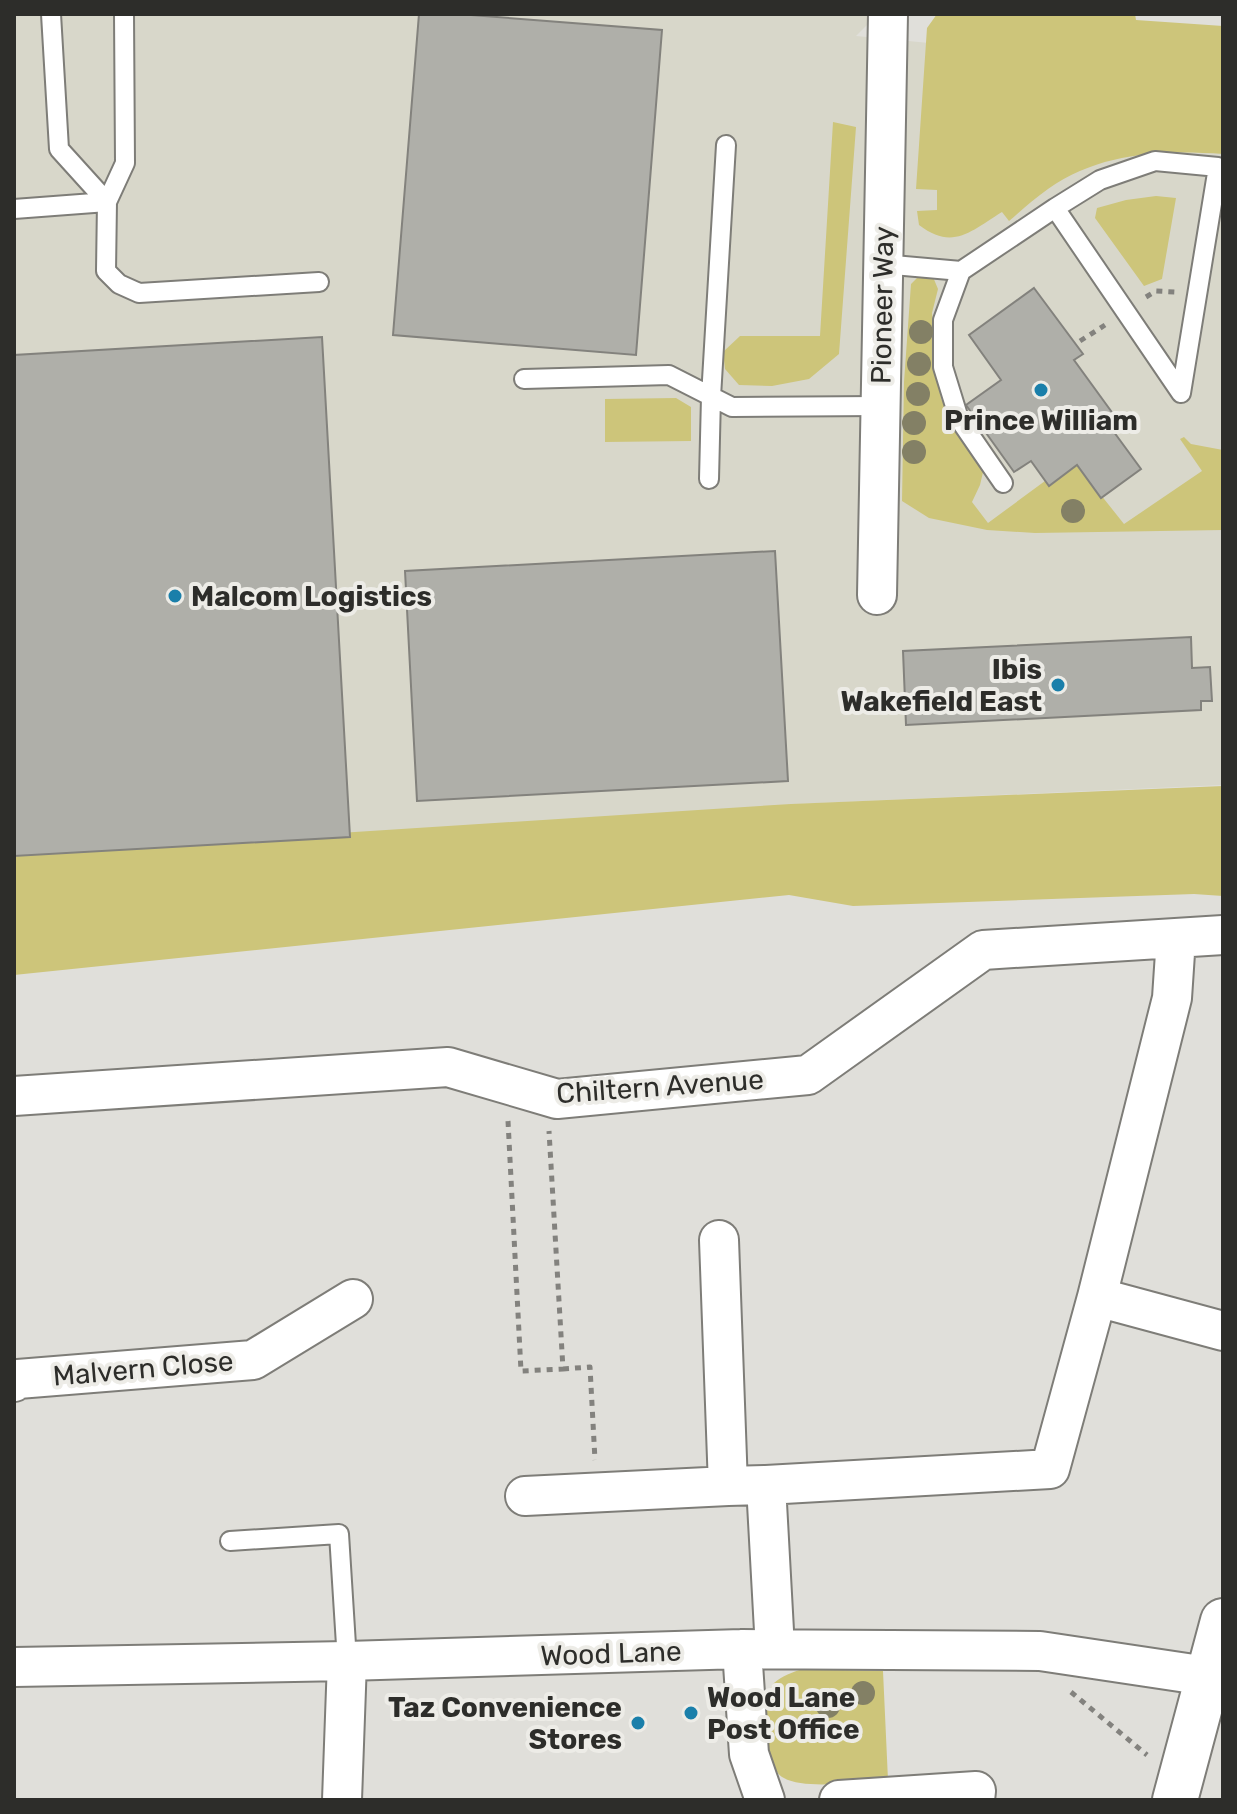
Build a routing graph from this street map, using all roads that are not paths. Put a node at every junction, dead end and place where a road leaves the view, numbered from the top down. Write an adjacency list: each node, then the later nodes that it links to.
1 (51, 14): 5 (lane)
2 (124, 14): 5 (lane)
3 (888, 14): 8 (street, Pioneer Way)
4 (726, 145): 12 (lane)
5 (107, 202): 7 (lane); 10 (lane)
6 (1055, 208): 6 (lane); 9 (lane)
7 (14, 209)
8 (882, 264): 9 (lane); 13 (street, Pioneer Way)
9 (961, 271): 15 (lane)
10 (319, 282)
11 (524, 379): 12 (lane)
12 (711, 397): 13 (lane); 14 (lane)
13 (880, 406): 16 (street, Pioneer Way)
14 (709, 479)
15 (1003, 483)
16 (877, 595)
17 (1223, 935): 18 (street, Chiltern Avenue)
18 (1176, 938): 19 (street, Chiltern Avenue); 21 (street)
19 (14, 1096)
20 (719, 1240): 26 (street)
21 (1097, 1297): 23 (street); 25 (street)
22 (353, 1299): 24 (street, Malvern Close)
23 (1223, 1331)
24 (14, 1382)
25 (766, 1485): 26 (street); 30 (street)
26 (728, 1486): 27 (street)
27 (525, 1496)
28 (230, 1541): 31 (lane)
29 (1223, 1621): 32 (main road)
30 (758, 1649): 31 (street, Wood Lane); 32 (street, Wood Lane); 36 (street)
31 (347, 1661): 33 (street, Wood Lane); 35 (street)
32 (1213, 1664): 34 (main road)
33 (14, 1667)
34 (1177, 1791)
35 (342, 1800)
36 (765, 1800)
37 (839, 1800): 38 (street)
38 (975, 1800)

